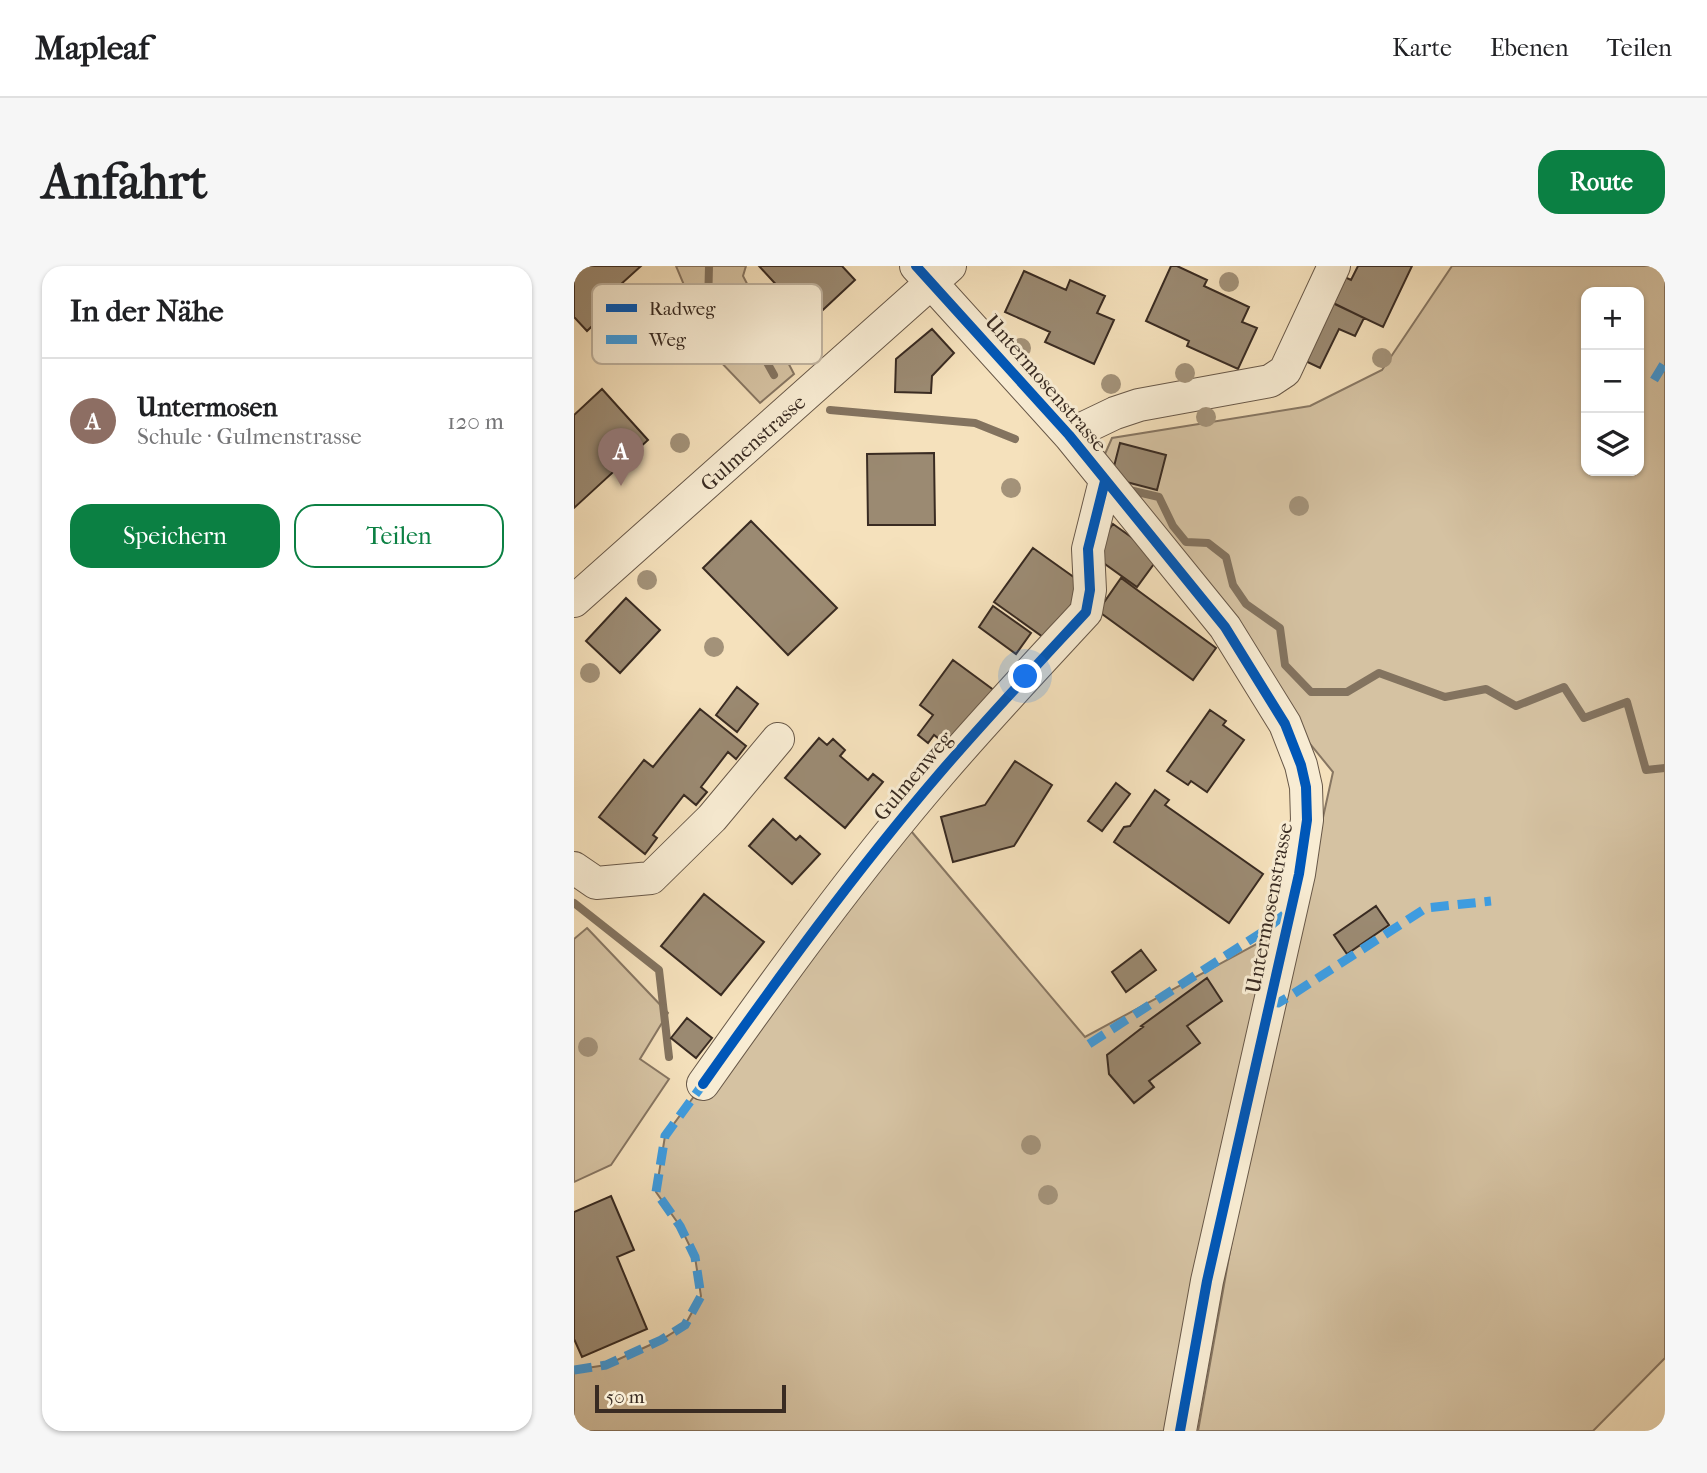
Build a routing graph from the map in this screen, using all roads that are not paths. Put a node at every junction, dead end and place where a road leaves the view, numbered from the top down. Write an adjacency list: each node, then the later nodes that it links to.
1 (1334, 266): 3 (street)
2 (933, 272): 3 (street, Untermosenstrasse); 5 (street, Gulmenstrasse)
3 (1069, 435): 4 (street, Untermosenstrasse)
4 (1105, 481): 8 (street, Gulmenweg); 9 (street, Untermosenstrasse)
5 (574, 601)
6 (778, 739): 7 (street)
7 (574, 868)
8 (703, 1084)
9 (1180, 1431)

